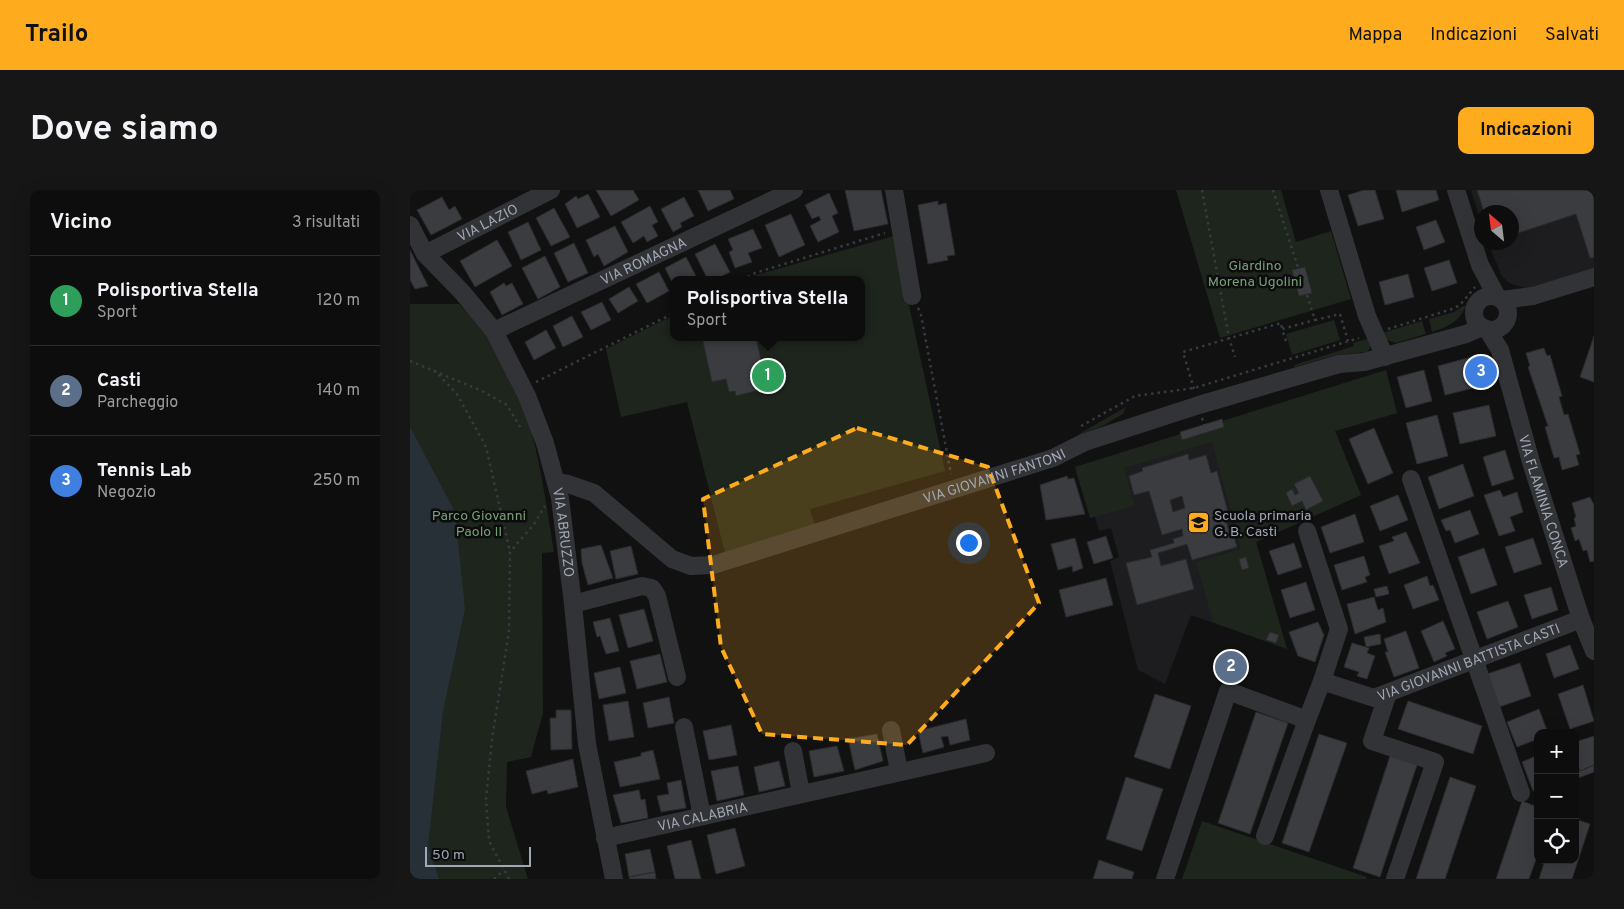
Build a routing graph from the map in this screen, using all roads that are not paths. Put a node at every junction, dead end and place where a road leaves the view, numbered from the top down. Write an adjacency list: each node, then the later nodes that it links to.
1 (551, 190): 7 (street, VIA LAZIO)
2 (794, 190): 11 (street, VIA ROMAGNA)
3 (894, 190): 9 (street)
4 (1329, 190): 12 (street)
5 (1456, 190): 10 (street)
6 (410, 225): 7 (street, VIA ABRUZZO)
7 (424, 254): 11 (street, VIA ABRUZZO)
8 (1594, 277): 10 (street, VIA GIOVANNI FANTONI)
9 (912, 296)
10 (1492, 313): 12 (street, VIA GIOVANNI FANTONI); 17 (street, VIA FLAMINIA CONCA)
11 (494, 331): 14 (street, VIA ABRUZZO)
12 (1385, 357): 14 (street, VIA GIOVANNI FANTONI)
13 (1411, 479): 19 (street)
14 (553, 493): 16 (street, VIA ABRUZZO)
15 (1307, 530): 21 (street)
16 (573, 604): 20 (street); 33 (street, VIA ABRUZZO)
17 (1581, 620): 18 (street, VIA FLAMINIA CONCA); 19 (street, VIA GIOVANNI BATTISTA CASTI)
18 (1594, 651)
19 (1474, 660): 22 (street, VIA GIOVANNI BATTISTA CASTI); 30 (street)
20 (678, 676)
21 (1322, 681): 22 (street, VIA GIOVANNI BATTISTA CASTI); 23 (street)
22 (1388, 693): 36 (street)
23 (1307, 720): 32 (street); 35 (street)
24 (684, 727): 31 (street)
25 (891, 730): 28 (street)
26 (793, 751): 29 (street)
27 (986, 753): 28 (street, VIA CALABRIA)
28 (899, 771): 29 (street, VIA CALABRIA)
29 (801, 793): 31 (street, VIA CALABRIA)
30 (1521, 793)
31 (702, 816): 33 (street, VIA CALABRIA)
32 (1265, 836)
33 (605, 838): 34 (street, VIA ABRUZZO)
34 (614, 879)
35 (1165, 879)
36 (1394, 879)

